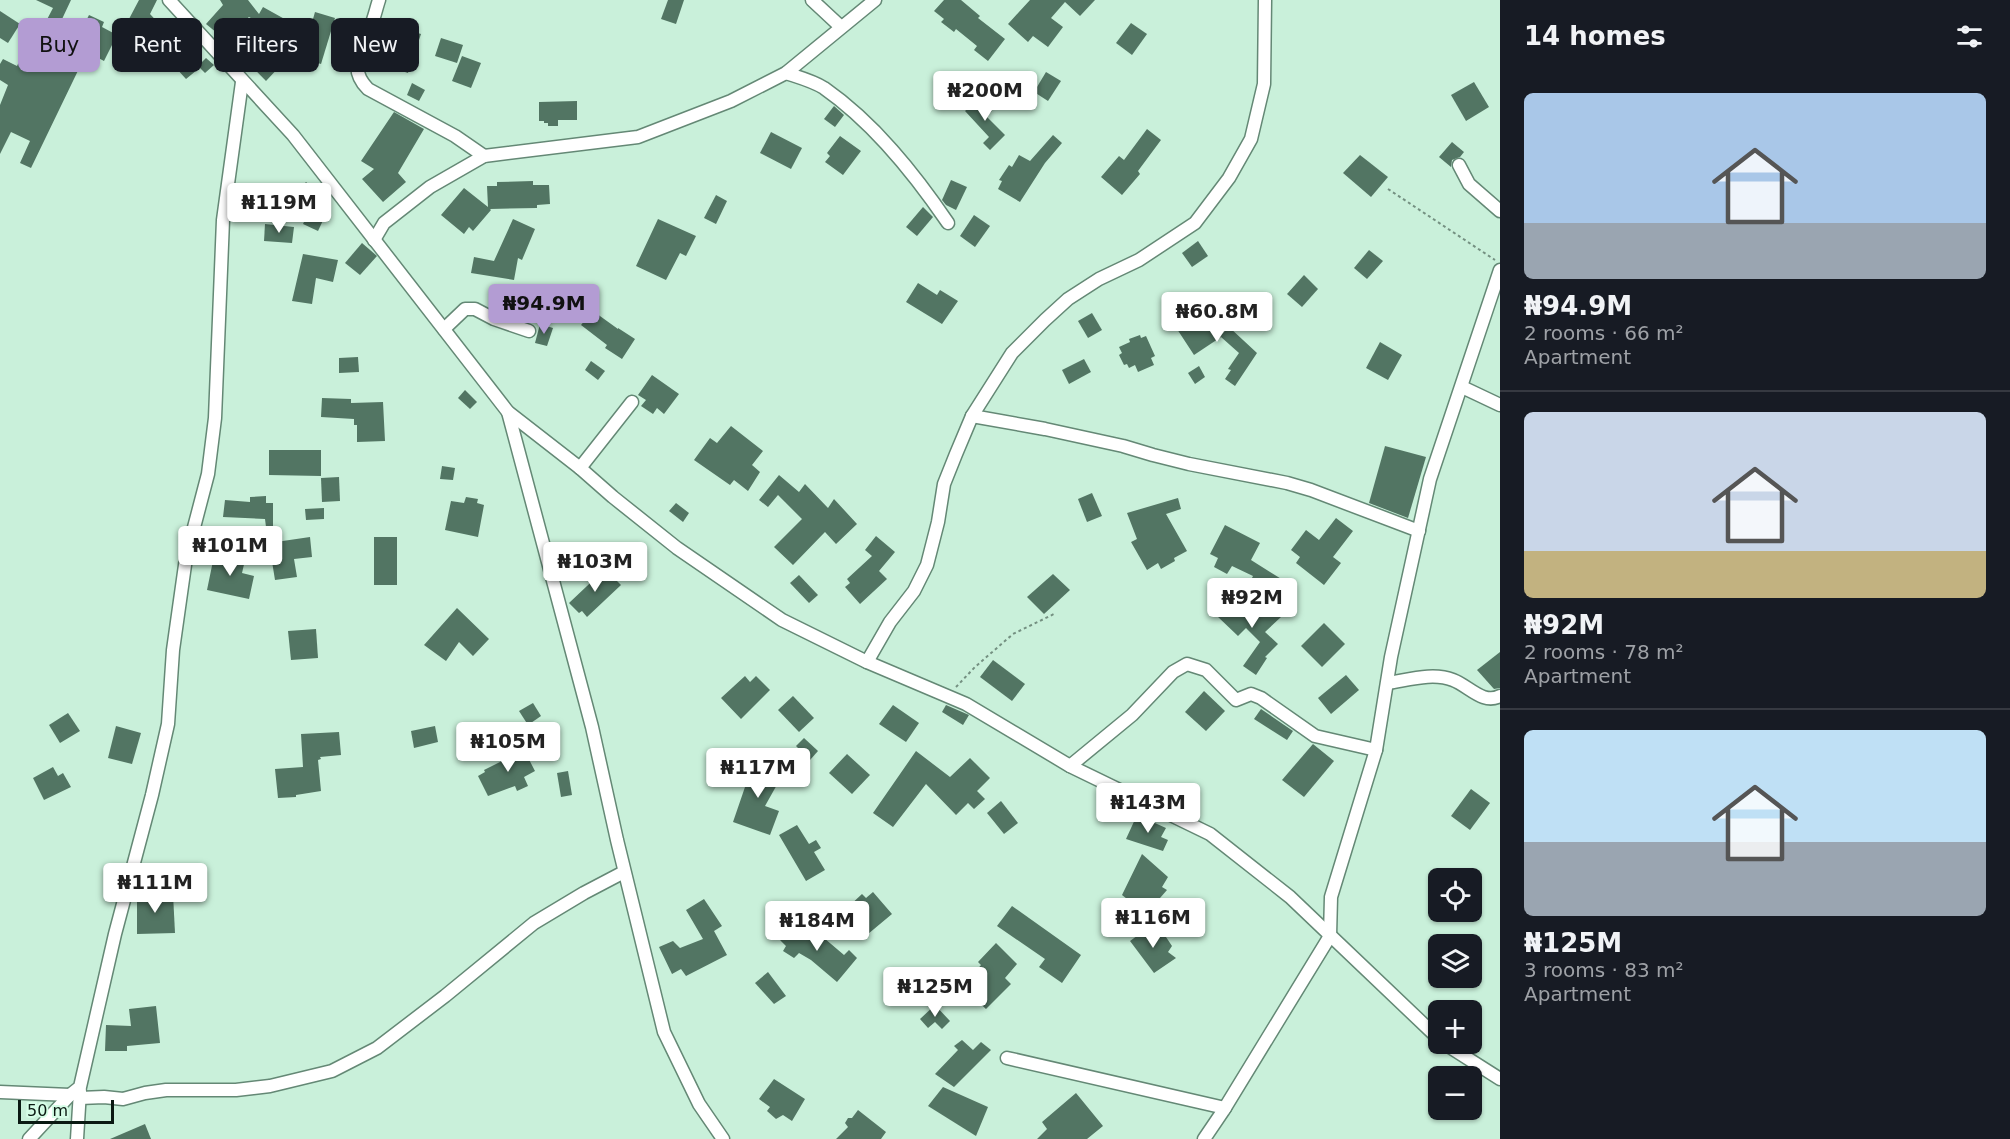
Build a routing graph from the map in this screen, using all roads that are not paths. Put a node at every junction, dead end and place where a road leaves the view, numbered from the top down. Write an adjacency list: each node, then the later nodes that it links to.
1 (169, 0): 8 (street)
2 (379, 0): 9 (street)
3 (812, 0): 6 (street)
4 (875, 0): 6 (street)
5 (1265, 0): 21 (street)
6 (841, 27): 7 (street)
7 (786, 73): 9 (street); 12 (street)
8 (242, 82): 13 (street); 36 (street)
9 (484, 156): 13 (street)
10 (1459, 165): 11 (street)
11 (1500, 211)
12 (948, 223)
13 (374, 240): 15 (street)
14 (1500, 270): 17 (street)
15 (444, 330): 16 (street); 20 (street)
16 (529, 331)
17 (1462, 387): 19 (street); 23 (street)
18 (632, 402): 22 (street)
19 (1500, 405)
20 (508, 411): 22 (street); 29 (street)
21 (972, 416): 23 (street); 24 (street)
22 (580, 468): 24 (street)
23 (1419, 531): 25 (street)
24 (867, 662): 28 (street)
25 (1388, 683): 26 (street); 27 (street)
26 (1500, 696)
27 (1376, 750): 28 (street); 30 (street)
28 (1070, 766): 30 (street)
29 (624, 872): 36 (street); 40 (street)
30 (1330, 936): 31 (street); 37 (street)
31 (1428, 1029)
32 (1461, 1054): 34 (street)
33 (1007, 1058): 37 (street)
34 (1500, 1079)
35 (0, 1092): 36 (street)
36 (77, 1094): 38 (street); 39 (street)
37 (1225, 1108): 41 (street)
38 (29, 1139)
39 (77, 1139)
40 (723, 1139)
41 (1204, 1139)

